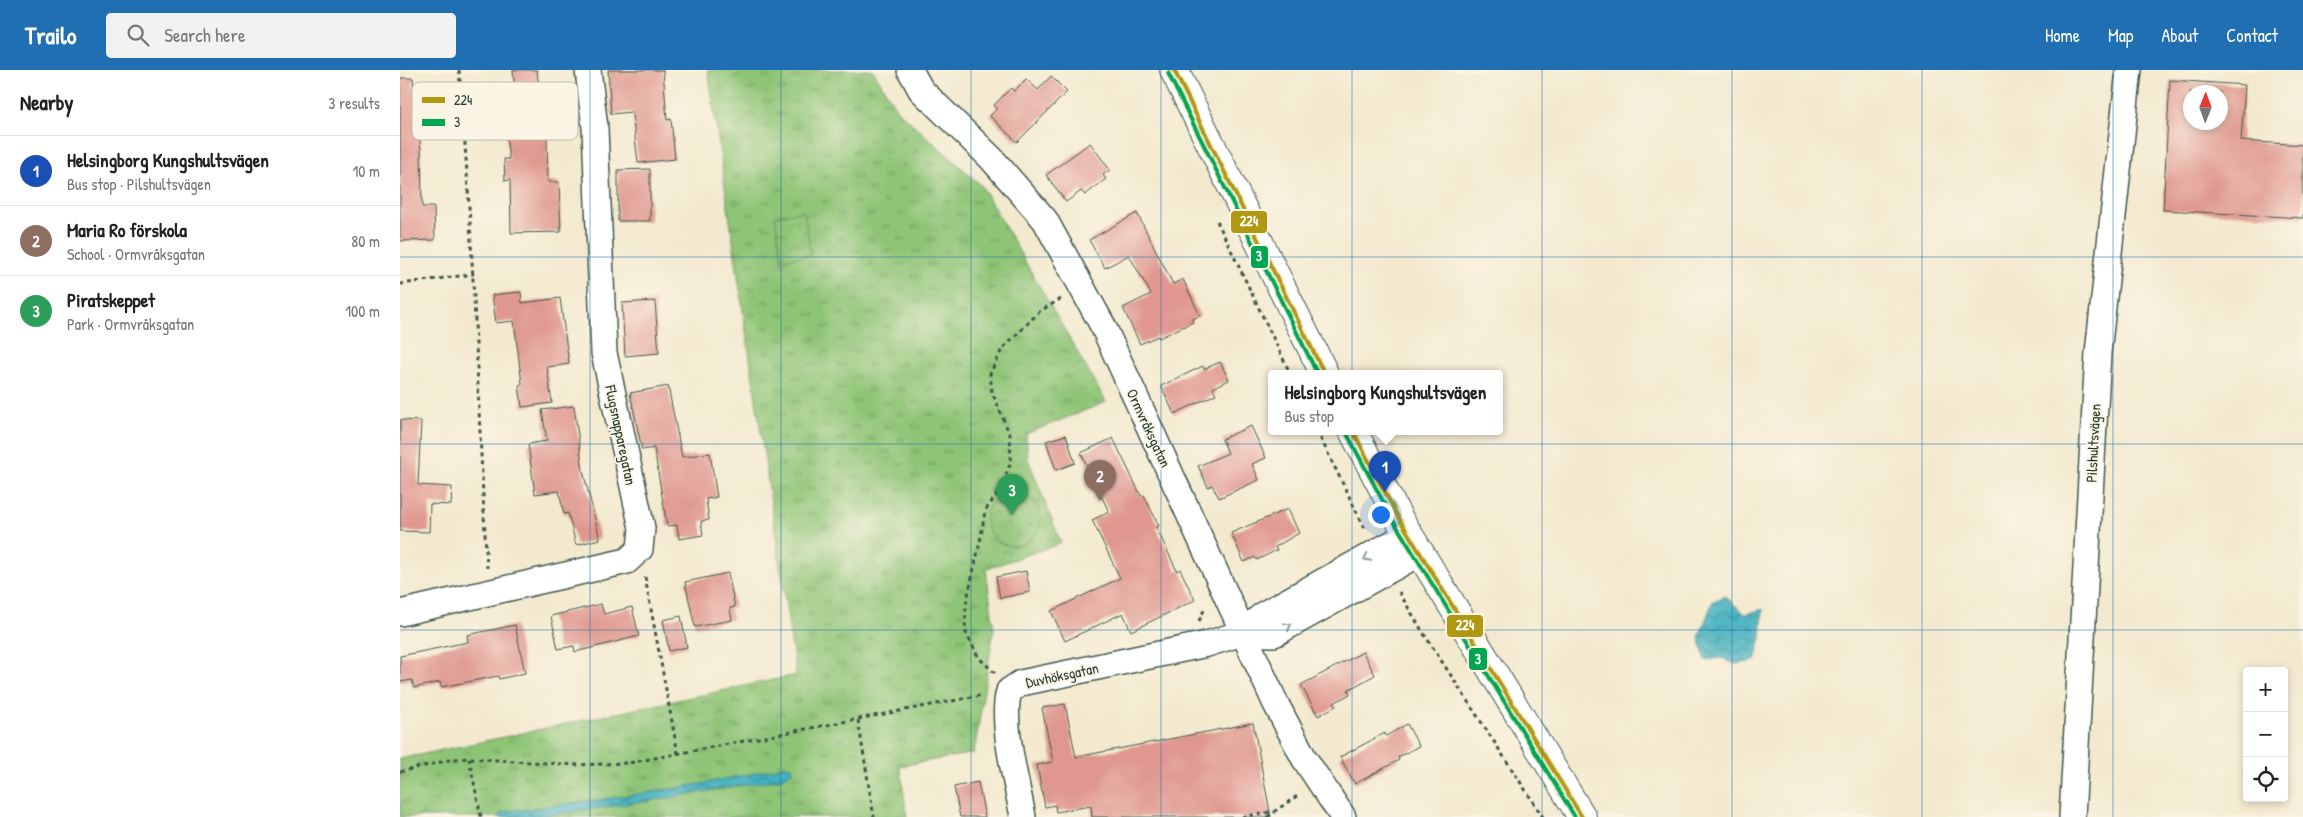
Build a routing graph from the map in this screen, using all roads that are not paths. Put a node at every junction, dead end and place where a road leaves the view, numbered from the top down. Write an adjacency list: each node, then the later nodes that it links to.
1 (588, 70): 8 (street, Flugsnapparegatan)
2 (910, 70): 9 (street, Ormvråksgatan)
3 (1174, 70): 5 (street)
4 (2129, 70): 13 (street, Pilshultsvägen)
5 (1323, 370)
6 (1355, 435): 7 (street)
7 (1414, 543): 9 (street, Duvhöksgatan); 12 (street)
8 (400, 613)
9 (1242, 633): 10 (street, Duvhöksgatan); 11 (street, Ormvråksgatan)
10 (1023, 817)
11 (1343, 817)
12 (1582, 817)
13 (2072, 817)

